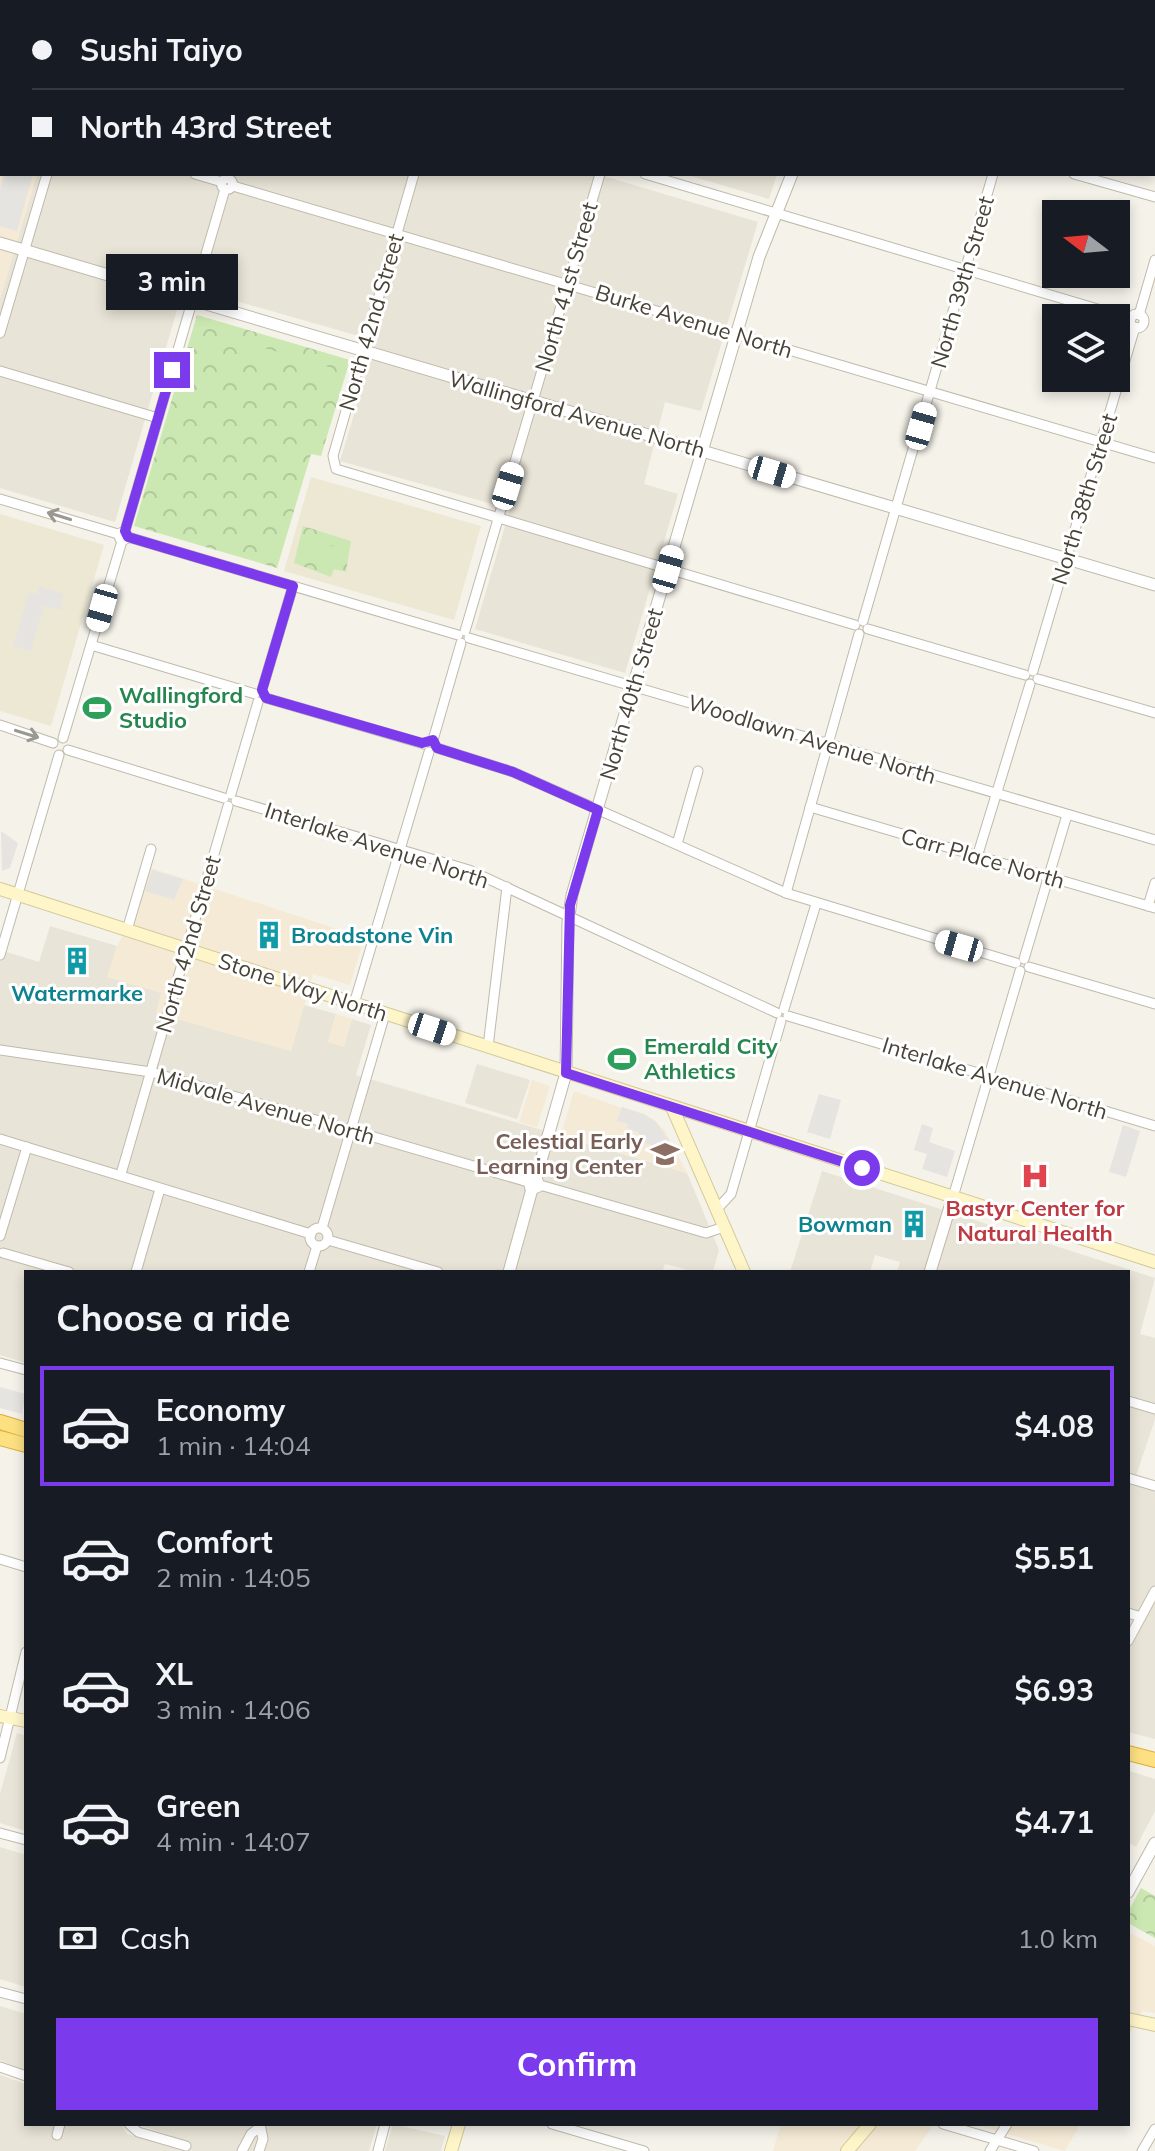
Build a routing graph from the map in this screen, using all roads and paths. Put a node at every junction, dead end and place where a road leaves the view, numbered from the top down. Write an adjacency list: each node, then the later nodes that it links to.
1 (46, 176): 14 (street)
2 (203, 176): 9 (street, Burke Avenue North)
3 (413, 176): 12 (street, North 42nd Street)
4 (599, 176): 17 (street, North 41st Street)
5 (652, 176): 11 (street)
6 (791, 176): 11 (street, North 40th Street)
7 (992, 176): 16 (street, North 39th Street)
8 (1081, 176): 10 (street)
9 (228, 182): 12 (street, Burke Avenue North); 18 (street)
10 (1155, 197)
11 (776, 213): 16 (street); 22 (street, North 40th Street)
12 (397, 233): 17 (street, Burke Avenue North); 23 (street, North 42nd Street)
13 (0, 243): 14 (street, Wallingford Avenue North)
14 (24, 250): 18 (street, Wallingford Avenue North); 21 (street)
15 (1155, 260): 19 (street, North 38th Street)
16 (966, 269): 19 (street); 25 (street, North 39th Street)
17 (568, 284): 22 (street, Burke Avenue North); 26 (street, North 41st Street)
18 (192, 300): 23 (street, Wallingford Avenue North); 27 (street)
19 (1137, 321): 20 (street); 28 (street, North 38th Street)
20 (1155, 327)
21 (0, 333)
22 (737, 334): 25 (street, Burke Avenue North); 29 (street, North 40th Street)
23 (363, 351): 26 (street, Wallingford Avenue North); 33 (street, North 42nd Street)
24 (0, 371): 27 (street)
25 (931, 392): 28 (street, Burke Avenue North); 32 (street, North 39th Street)
26 (534, 401): 29 (street, Wallingford Avenue North); 33 (street, North 41st Street)
27 (158, 418): 34 (street)
28 (1101, 441): 30 (street, Burke Avenue North); 35 (street, North 38th Street)
29 (703, 451): 32 (street, Wallingford Avenue North); 36 (street, North 40th Street)
30 (1155, 458)
31 (0, 499): 34 (street, Woodlawn Avenue North, one-way to 31)
32 (897, 509): 35 (street, Wallingford Avenue North); 39 (street, North 39th Street)
33 (498, 520): 36 (street); 40 (street, North 41st Street)
34 (123, 536): 38 (street, Woodlawn Avenue North); 41 (street)
35 (1066, 559): 37 (street, Wallingford Avenue North); 42 (street, North 38th Street)
36 (668, 569): 39 (street); 43 (street, North 40th Street)
37 (1155, 585)
38 (293, 586): 40 (street, Woodlawn Avenue North); 44 (street, North 42nd Street)
39 (861, 627): 42 (street); 49 (street, North 39th Street)
40 (463, 637): 43 (street, Woodlawn Avenue North); 50 (street, North 41st Street)
41 (91, 645): 44 (street); 47 (street)
42 (1031, 677): 45 (street); 53 (street, North 38th Street)
43 (634, 686): 49 (street, Woodlawn Avenue North); 56 (street, North 40th Street)
44 (260, 696): 50 (street); 54 (street, North 42nd Street)
45 (1155, 713)
46 (0, 725): 48 (street, one-way to 48)
47 (63, 738): 48 (street); 51 (street)
48 (53, 743): 51 (street)
49 (828, 744): 53 (street, Woodlawn Avenue North); 55 (street, North 39th Street)
50 (431, 746): 56 (street); 60 (street, North 41st Street)
51 (63, 753): 54 (street, Interlake Avenue North); 68 (street)
52 (698, 771): 59 (street)
53 (996, 794): 57 (street, Woodlawn Avenue North); 62 (street, North 38th Street)
54 (230, 800): 60 (street, Interlake Avenue North); 73 (street, North 42nd Street)
55 (810, 807): 62 (street, Carr Place North); 67 (street, North 39th Street)
56 (598, 810): 59 (street); 71 (street, North 40th Street)
57 (1067, 815): 58 (street, Woodlawn Avenue North); 63 (street)
58 (1155, 840)
59 (677, 844): 67 (street)
60 (401, 848): 65 (street, Interlake Avenue North); 76 (street, North 41st Street)
61 (151, 849): 72 (street)
62 (977, 857): 63 (street, Carr Place North)
63 (1049, 877): 70 (street, Carr Place North); 75 (street)
64 (1155, 883): 70 (street)
65 (507, 887): 71 (street, Interlake Avenue North); 80 (street)
66 (0, 889): 68 (main road, Stone Way North)
67 (786, 893): 69 (street)
68 (18, 894): 72 (main road, Stone Way North); 74 (street)
69 (816, 904): 75 (street); 79 (street)
70 (1152, 907)
71 (569, 914): 79 (street, Interlake Avenue North); 83 (street, North 40th Street)
72 (127, 930): 73 (main road, Stone Way North)
73 (186, 949): 76 (main road, Stone Way North); 82 (street, North 42nd Street)
74 (0, 955)
75 (1022, 965): 77 (street); 84 (street)
76 (354, 1004): 78 (main road, Stone Way North)
77 (1155, 1004)
78 (385, 1014): 80 (main road, Stone Way North); 87 (street)
79 (783, 1015): 84 (street, Interlake Avenue North); 88 (street)
80 (488, 1047): 83 (main road, Stone Way North)
81 (0, 1050): 82 (street, Midvale Avenue North)
82 (151, 1072): 87 (street, Midvale Avenue North); 91 (street, North 42nd Street)
83 (566, 1073): 85 (main road, Stone Way North); 92 (street, North 40th Street)
84 (989, 1076): 86 (street, Interlake Avenue North); 94 (street)
85 (672, 1107): 88 (main road, Stone Way North); 95 (main road)
86 (1155, 1126)
87 (350, 1130): 92 (street, Midvale Avenue North); 97 (street)
88 (748, 1131): 94 (main road, Stone Way North); 95 (street)
89 (0, 1139): 90 (street)
90 (27, 1147): 91 (street); 99 (street)
91 (121, 1174): 93 (street)
92 (534, 1184): 96 (street, Midvale Avenue North); 108 (street, North 40th Street)
93 (160, 1189): 98 (street); 105 (street)
94 (953, 1197): 103 (main road, Stone Way North); 110 (street)
95 (717, 1209): 96 (main road)
96 (724, 1227): 109 (main road)
97 (322, 1228): 98 (street); 100 (street)
98 (311, 1234): 101 (street)
99 (0, 1236)
100 (328, 1240): 101 (street); 107 (street)
101 (317, 1246): 106 (street)
102 (1, 1252): 104 (street)
103 (1155, 1262)
104 (62, 1270)
105 (137, 1270)
106 (310, 1270)
107 (431, 1270)
108 (510, 1270)
109 (743, 1270)
110 (931, 1270)
111 (0, 1363): 112 (street)
112 (24, 1369)
113 (1130, 1402): 114 (street)
114 (1155, 1409)
115 (0, 1422): 116 (highway)
116 (24, 1429)
117 (0, 1438): 118 (highway)
118 (24, 1444)
119 (1130, 1479): 120 (street)
120 (1155, 1486)
121 (0, 1559): 122 (street)
122 (24, 1566)
123 (1155, 1591): 125 (street)
124 (1130, 1614): 125 (street)
125 (1141, 1617): 126 (street)
126 (1130, 1637)
127 (24, 1658): 128 (street)
128 (5, 1717): 130 (street)
129 (1130, 1751): 131 (highway)
130 (0, 1758)
131 (1155, 1758)
132 (0, 1833): 133 (street)
133 (24, 1839)
134 (1155, 1843): 135 (street)
135 (1130, 1888)
136 (0, 1992): 137 (street)
137 (24, 1998)
138 (1130, 2019): 139 (main road)
139 (1155, 2025)
140 (0, 2067): 141 (street)
141 (24, 2075)
142 (59, 2126): 152 (street)
143 (131, 2126): 154 (street)
144 (260, 2126): 155 (street); 156 (street)
145 (384, 2126): 157 (street)
146 (457, 2126): 158 (main road)
147 (559, 2126): 159 (street)
148 (868, 2126): 160 (main road)
149 (950, 2126): 153 (street)
150 (1006, 2126): 153 (street)
151 (1155, 2129): 163 (street)
152 (57, 2135)
153 (997, 2140): 161 (street); 162 (street)
154 (186, 2146)
155 (242, 2151)
156 (259, 2151)
157 (378, 2151)
158 (451, 2151)
159 (644, 2151)
160 (847, 2151)
161 (990, 2151)
162 (1034, 2151)
163 (1142, 2151)

